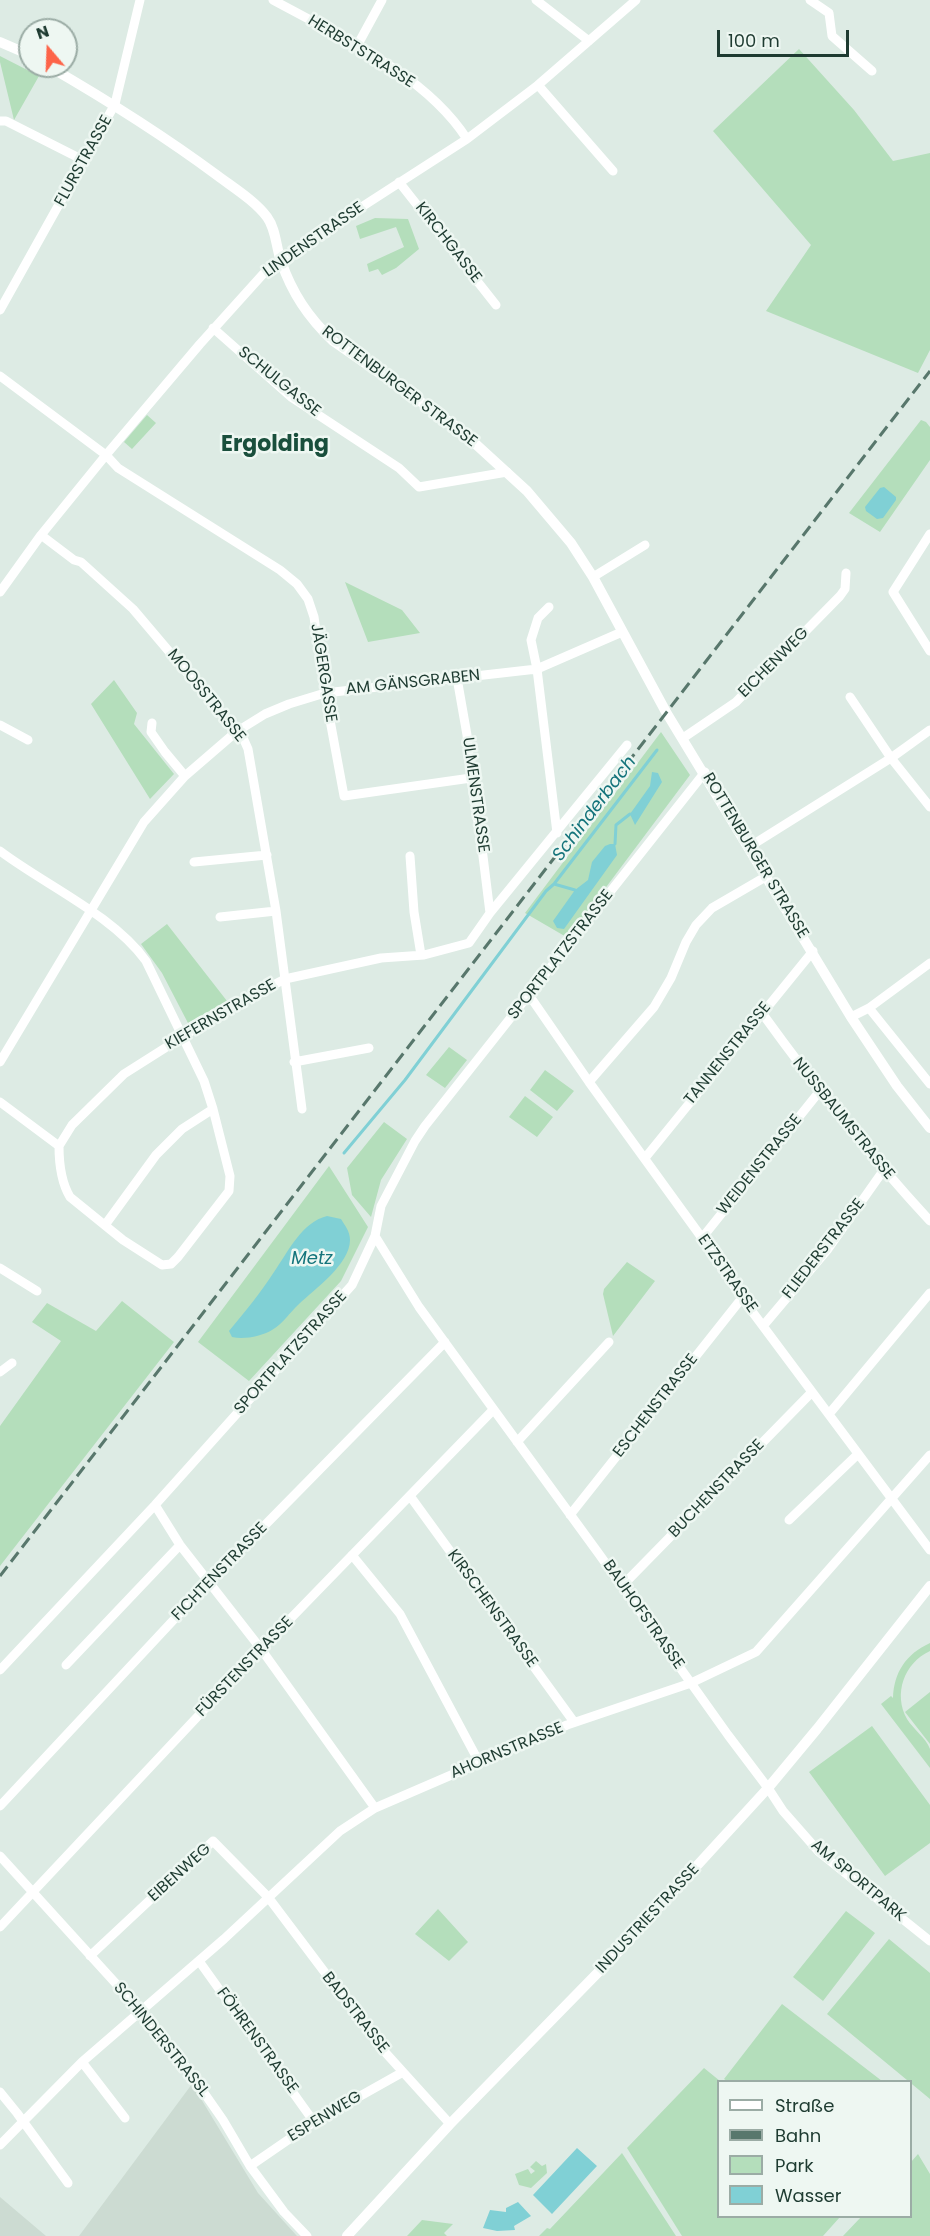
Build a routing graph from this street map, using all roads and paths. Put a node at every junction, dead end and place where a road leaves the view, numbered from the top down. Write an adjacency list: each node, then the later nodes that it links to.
1 (140, 0): 14 (street, FLURSTRASSE)
2 (273, 0): 9 (street, HERBSTSTRASSE)
3 (382, 0): 9 (street)
4 (536, 0): 7 (street)
5 (636, 0): 7 (street, LINDENSTRASSE)
6 (810, 0): 11 (street)
7 (589, 41): 13 (street, LINDENSTRASSE)
8 (0, 42): 10 (street)
9 (357, 46): 16 (street, HERBSTSTRASSE)
10 (18, 50)
11 (872, 71)
12 (69, 78): 14 (street, ROTTENBURGER STRASSE)
13 (538, 85): 16 (street, LINDENSTRASSE); 18 (street)
14 (115, 104): 17 (street, FLURSTRASSE); 20 (street, ROTTENBURGER STRASSE)
15 (0, 121): 17 (street)
16 (467, 139): 19 (street, LINDENSTRASSE)
17 (85, 161): 22 (street, FLURSTRASSE)
18 (612, 171)
19 (399, 182): 20 (street, LINDENSTRASSE); 21 (street, KIRCHGASSE)
20 (280, 260): 23 (street, LINDENSTRASSE); 26 (street, ROTTENBURGER STRASSE)
21 (496, 304)
22 (0, 310)
23 (213, 328): 25 (street, LINDENSTRASSE); 26 (street, SCHULGASSE)
24 (0, 376): 25 (street, JÄGERGASSE)
25 (106, 455): 28 (street, LINDENSTRASSE); 38 (street, JÄGERGASSE)
26 (507, 472): 31 (street, ROTTENBURGER STRASSE)
27 (930, 534): 35 (street)
28 (41, 535): 32 (street, LINDENSTRASSE); 43 (street, MOOSSTRASSE)
29 (645, 545): 31 (street)
30 (846, 573): 44 (street, EICHENWEG)
31 (593, 577): 34 (street, ROTTENBURGER STRASSE)
32 (0, 592)
33 (549, 607): 36 (street)
34 (622, 632): 36 (street, AM GÄNSGRABEN); 44 (street, ROTTENBURGER STRASSE)
35 (930, 651)
36 (537, 669): 37 (street, AM GÄNSGRABEN); 52 (street)
37 (458, 678): 38 (street, AM GÄNSGRABEN); 50 (street, ULMENSTRASSE)
38 (325, 693): 43 (street, AM GÄNSGRABEN); 50 (street, JÄGERGASSE)
39 (850, 698): 47 (street)
40 (152, 723): 49 (street)
41 (0, 725): 45 (street)
42 (930, 730): 47 (street)
43 (236, 732): 49 (street, AM GÄNSGRABEN); 55 (street, MOOSSTRASSE)
44 (683, 738): 48 (street, ROTTENBURGER STRASSE)
45 (28, 740)
46 (627, 745): 52 (street, KIEFERNSTRASSE)
47 (891, 758): 51 (street); 53 (street)
48 (705, 772): 53 (street, ROTTENBURGER STRASSE); 67 (street, SPORTPLATZSTRASSE)
49 (186, 776): 59 (street, AM GÄNSGRABEN)
50 (471, 778): 61 (street, ULMENSTRASSE)
51 (930, 807)
52 (557, 833): 61 (street, KIEFERNSTRASSE)
53 (749, 847): 58 (street, ROTTENBURGER STRASSE)
54 (0, 851): 59 (street)
55 (267, 855): 57 (street); 60 (street, MOOSSTRASSE)
56 (410, 856): 64 (street)
57 (195, 862)
58 (767, 876): 63 (street, ROTTENBURGER STRASSE); 75 (street)
59 (90, 911): 71 (street); 73 (street, AM GÄNSGRABEN)
60 (276, 911): 62 (street); 66 (street, MOOSSTRASSE)
61 (490, 913): 64 (street, KIEFERNSTRASSE)
62 (220, 917)
63 (813, 951): 69 (street, TANNENSTRASSE); 70 (street, ROTTENBURGER STRASSE)
64 (421, 955): 66 (street, KIEFERNSTRASSE)
65 (930, 963): 68 (street)
66 (285, 979): 71 (street, KIEFERNSTRASSE); 74 (street, MOOSSTRASSE)
67 (529, 995): 75 (street, ETZSTRASSE); 87 (street, SPORTPLATZSTRASSE)
68 (869, 1008): 70 (street); 76 (street)
69 (762, 1013): 77 (street, NUSSBAUMSTRASSE); 83 (street, TANNENSTRASSE)
70 (851, 1017): 81 (street, ROTTENBURGER STRASSE)
71 (183, 1036): 79 (street); 82 (street, KIEFERNSTRASSE)
72 (369, 1048): 74 (street)
73 (0, 1062)
74 (294, 1062): 80 (street, MOOSSTRASSE)
75 (589, 1082): 83 (street, ETZSTRASSE)
76 (930, 1084)
77 (819, 1092): 84 (street, NUSSBAUMSTRASSE); 88 (street, WEIDENSTRASSE)
78 (0, 1102): 82 (street)
79 (213, 1109): 86 (street); 86 (street)
80 (302, 1109)
81 (930, 1128)
82 (58, 1146): 86 (street)
83 (645, 1158): 88 (street, ETZSTRASSE)
84 (883, 1171): 85 (street, NUSSBAUMSTRASSE); 93 (street, FLIEDERSTRASSE)
85 (930, 1221)
86 (105, 1225)
87 (375, 1236): 94 (street, BAUHOFSTRASSE); 106 (street, SPORTPLATZSTRASSE)
88 (702, 1238): 92 (street, ETZSTRASSE)
89 (0, 1268): 90 (street)
90 (37, 1291)
91 (930, 1293): 100 (street)
92 (742, 1298): 93 (street, ETZSTRASSE); 107 (street, ESCHENSTRASSE)
93 (763, 1326): 98 (street, ETZSTRASSE)
94 (444, 1342): 99 (street, BAUHOFSTRASSE); 112 (street, FICHTENSTRASSE)
95 (609, 1342): 101 (street)
96 (12, 1363): 97 (street)
97 (0, 1372)
98 (812, 1392): 100 (street, ETZSTRASSE); 113 (street, BUCHENSTRASSE)
99 (493, 1410): 101 (street, BAUHOFSTRASSE); 104 (street, FÜRSTENSTRASSE)
100 (829, 1414): 102 (street, ETZSTRASSE)
101 (517, 1442): 107 (street, BAUHOFSTRASSE)
102 (858, 1454): 105 (street, ETZSTRASSE); 108 (street)
103 (930, 1455): 105 (street, AHORNSTRASSE)
104 (410, 1496): 111 (street, FÜRSTENSTRASSE); 119 (street, KIRSCHENSTRASSE)
105 (892, 1499): 110 (street, ETZSTRASSE); 118 (street, AHORNSTRASSE)
106 (155, 1504): 109 (street); 117 (street, SPORTPLATZSTRASSE)
107 (570, 1515): 113 (street, BAUHOFSTRASSE)
108 (789, 1520)
109 (180, 1545): 112 (street); 116 (street)
110 (930, 1550)
111 (352, 1555): 115 (street, FÜRSTENSTRASSE); 120 (street)
112 (208, 1582): 115 (street); 122 (street, FICHTENSTRASSE)
113 (622, 1586): 118 (street, BAUHOFSTRASSE)
114 (930, 1586): 121 (street, INDUSTRIESTRASSE)
115 (261, 1649): 123 (street); 125 (street, FÜRSTENSTRASSE)
116 (66, 1665)
117 (0, 1670)
118 (691, 1683): 119 (street, AHORNSTRASSE); 121 (street, BAUHOFSTRASSE)
119 (574, 1722): 120 (street, AHORNSTRASSE)
120 (479, 1762): 123 (street, AHORNSTRASSE)
121 (768, 1788): 128 (street, AM SPORTPARK); 138 (street, INDUSTRIESTRASSE)
122 (0, 1806)
123 (375, 1808): 126 (street, AHORNSTRASSE)
124 (0, 1856): 125 (street, SCHINDERSTRASSL)
125 (34, 1892): 127 (street, FÜRSTENSTRASSE); 129 (street, SCHINDERSTRASSL)
126 (268, 1897): 129 (street, EIBENWEG); 130 (street, AHORNSTRASSE); 133 (street, BADSTRASSE)
127 (0, 1927)
128 (930, 1941)
129 (90, 1956): 131 (street, SCHINDERSTRASSL)
130 (199, 1961): 131 (street, AHORNSTRASSE); 137 (street, FÖHRENSTRASSE)
131 (141, 2012): 132 (street, AHORNSTRASSE); 140 (street, SCHINDERSTRASSL)
132 (82, 2062): 135 (street); 136 (street, AHORNSTRASSE)
133 (403, 2072): 137 (street, ESPENWEG); 138 (street, BADSTRASSE)
134 (0, 2092): 136 (street)
135 (125, 2118)
136 (23, 2122): 139 (street, AHORNSTRASSE); 141 (street)
137 (314, 2122): 140 (street, ESPENWEG)
138 (450, 2124): 143 (street, INDUSTRIESTRASSE)
139 (0, 2145)
140 (250, 2166): 142 (street, SCHINDERSTRASSL)
141 (68, 2183)
142 (307, 2236)
143 (347, 2236)

